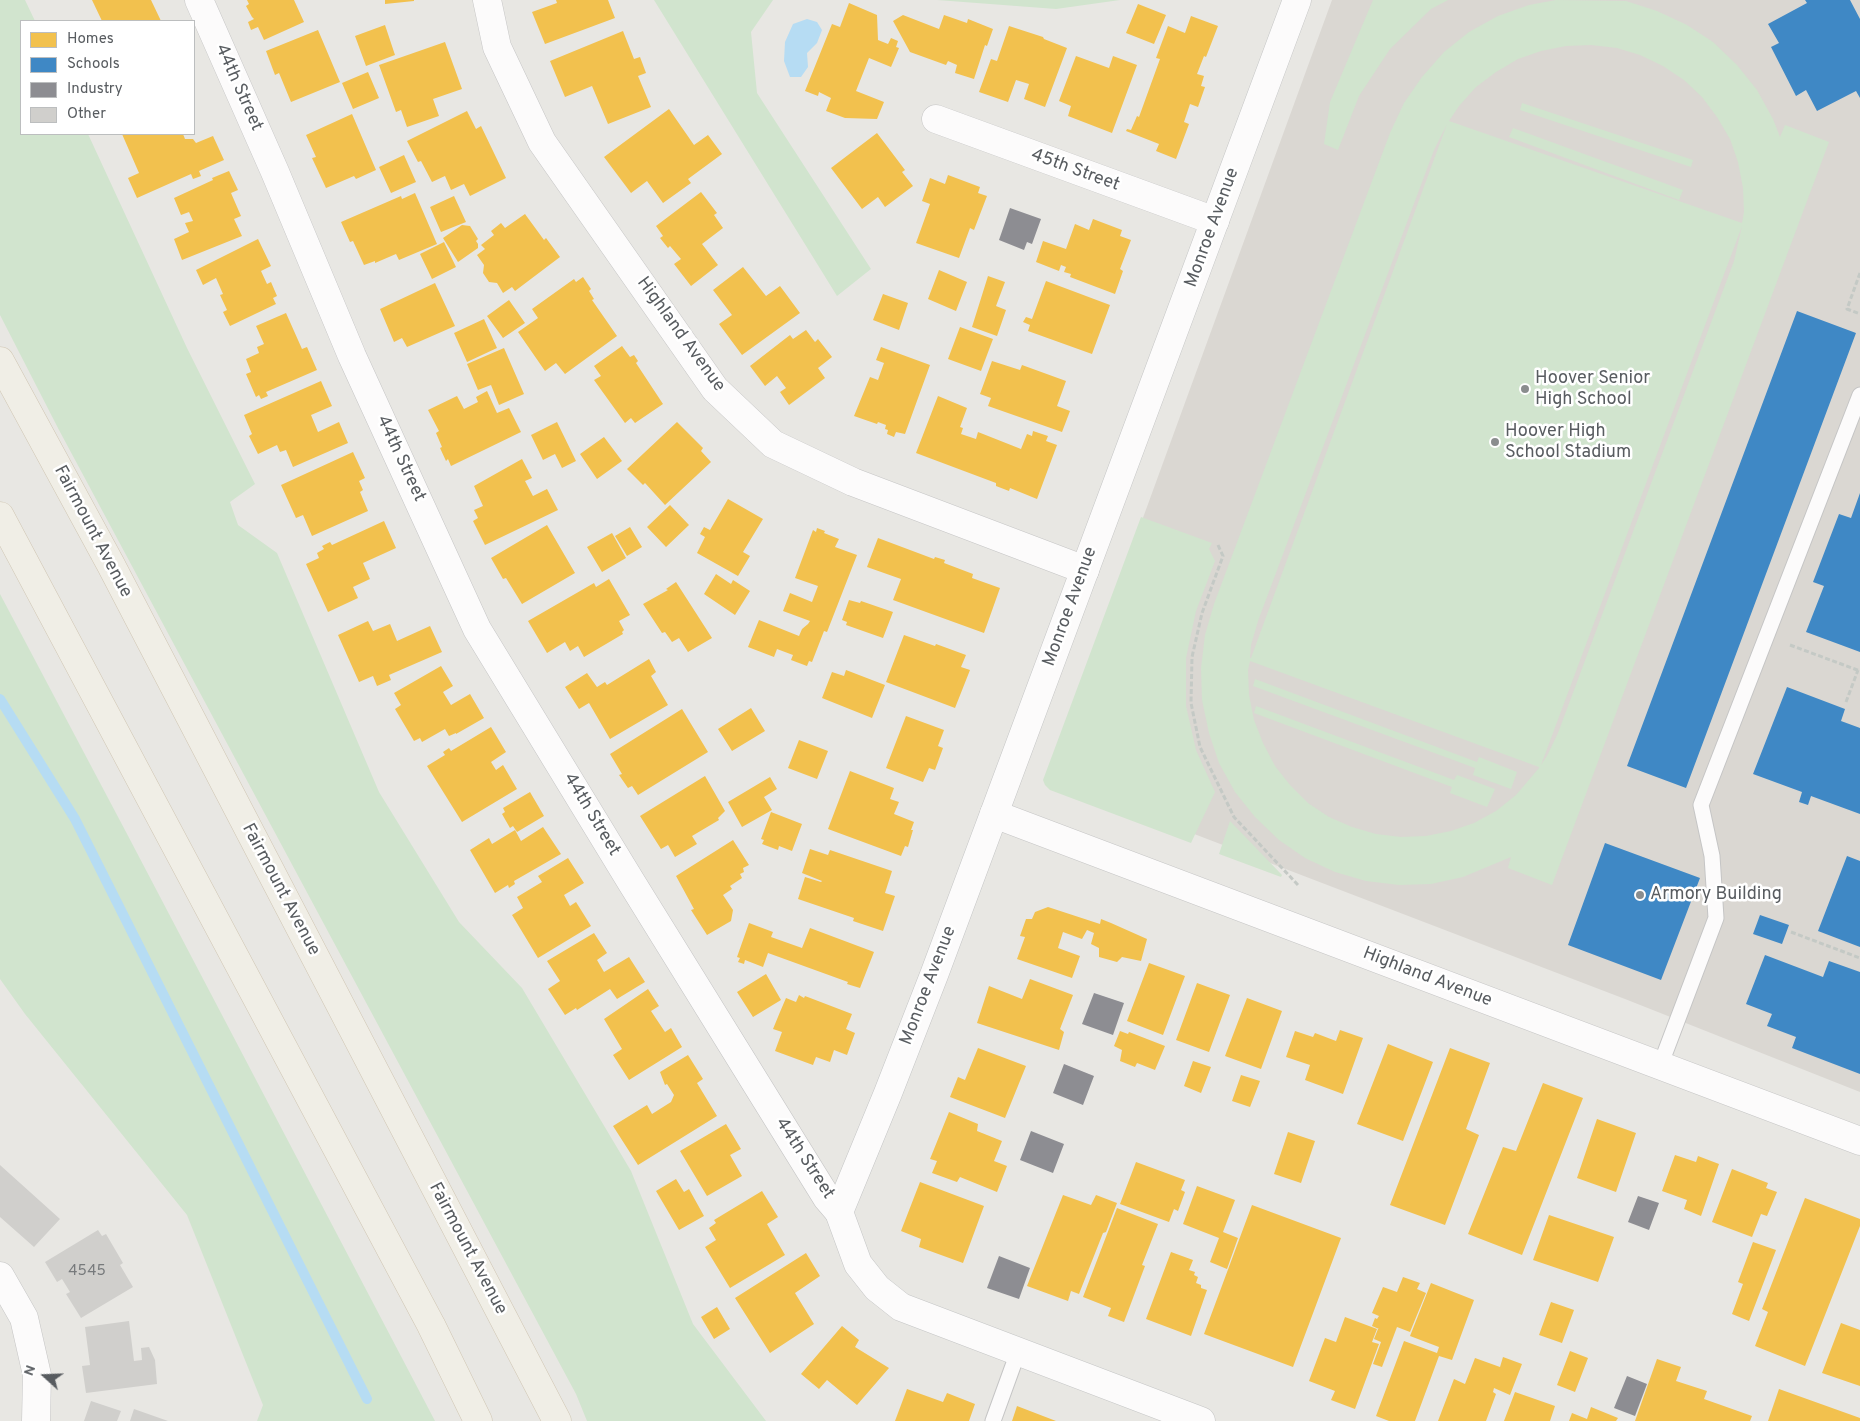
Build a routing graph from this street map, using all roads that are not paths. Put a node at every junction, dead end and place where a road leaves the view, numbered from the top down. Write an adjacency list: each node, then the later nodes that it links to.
1 (199, 0): 13 (street, 44th Street)
2 (487, 0): 9 (street, Highland Avenue)
3 (1297, 0): 5 (street, Monroe Avenue)
4 (936, 120): 5 (street, 45th Street)
5 (1215, 222): 9 (street, Monroe Avenue)
6 (0, 361): 18 (main road, Fairmount Avenue)
7 (1860, 395): 11 (lane)
8 (0, 516): 17 (main road)
9 (1085, 570): 10 (street, Monroe Avenue)
10 (994, 814): 11 (street, Highland Avenue); 13 (street, Monroe Avenue)
11 (1660, 1066): 12 (street, Highland Avenue)
12 (1860, 1141)
13 (839, 1212): 15 (street, 44th Street)
14 (0, 1276): 16 (street)
15 (1018, 1352): 19 (lane); 20 (street, 44th Street)
16 (36, 1421)
17 (478, 1421)
18 (557, 1421)
19 (993, 1421)
20 (1202, 1421)

